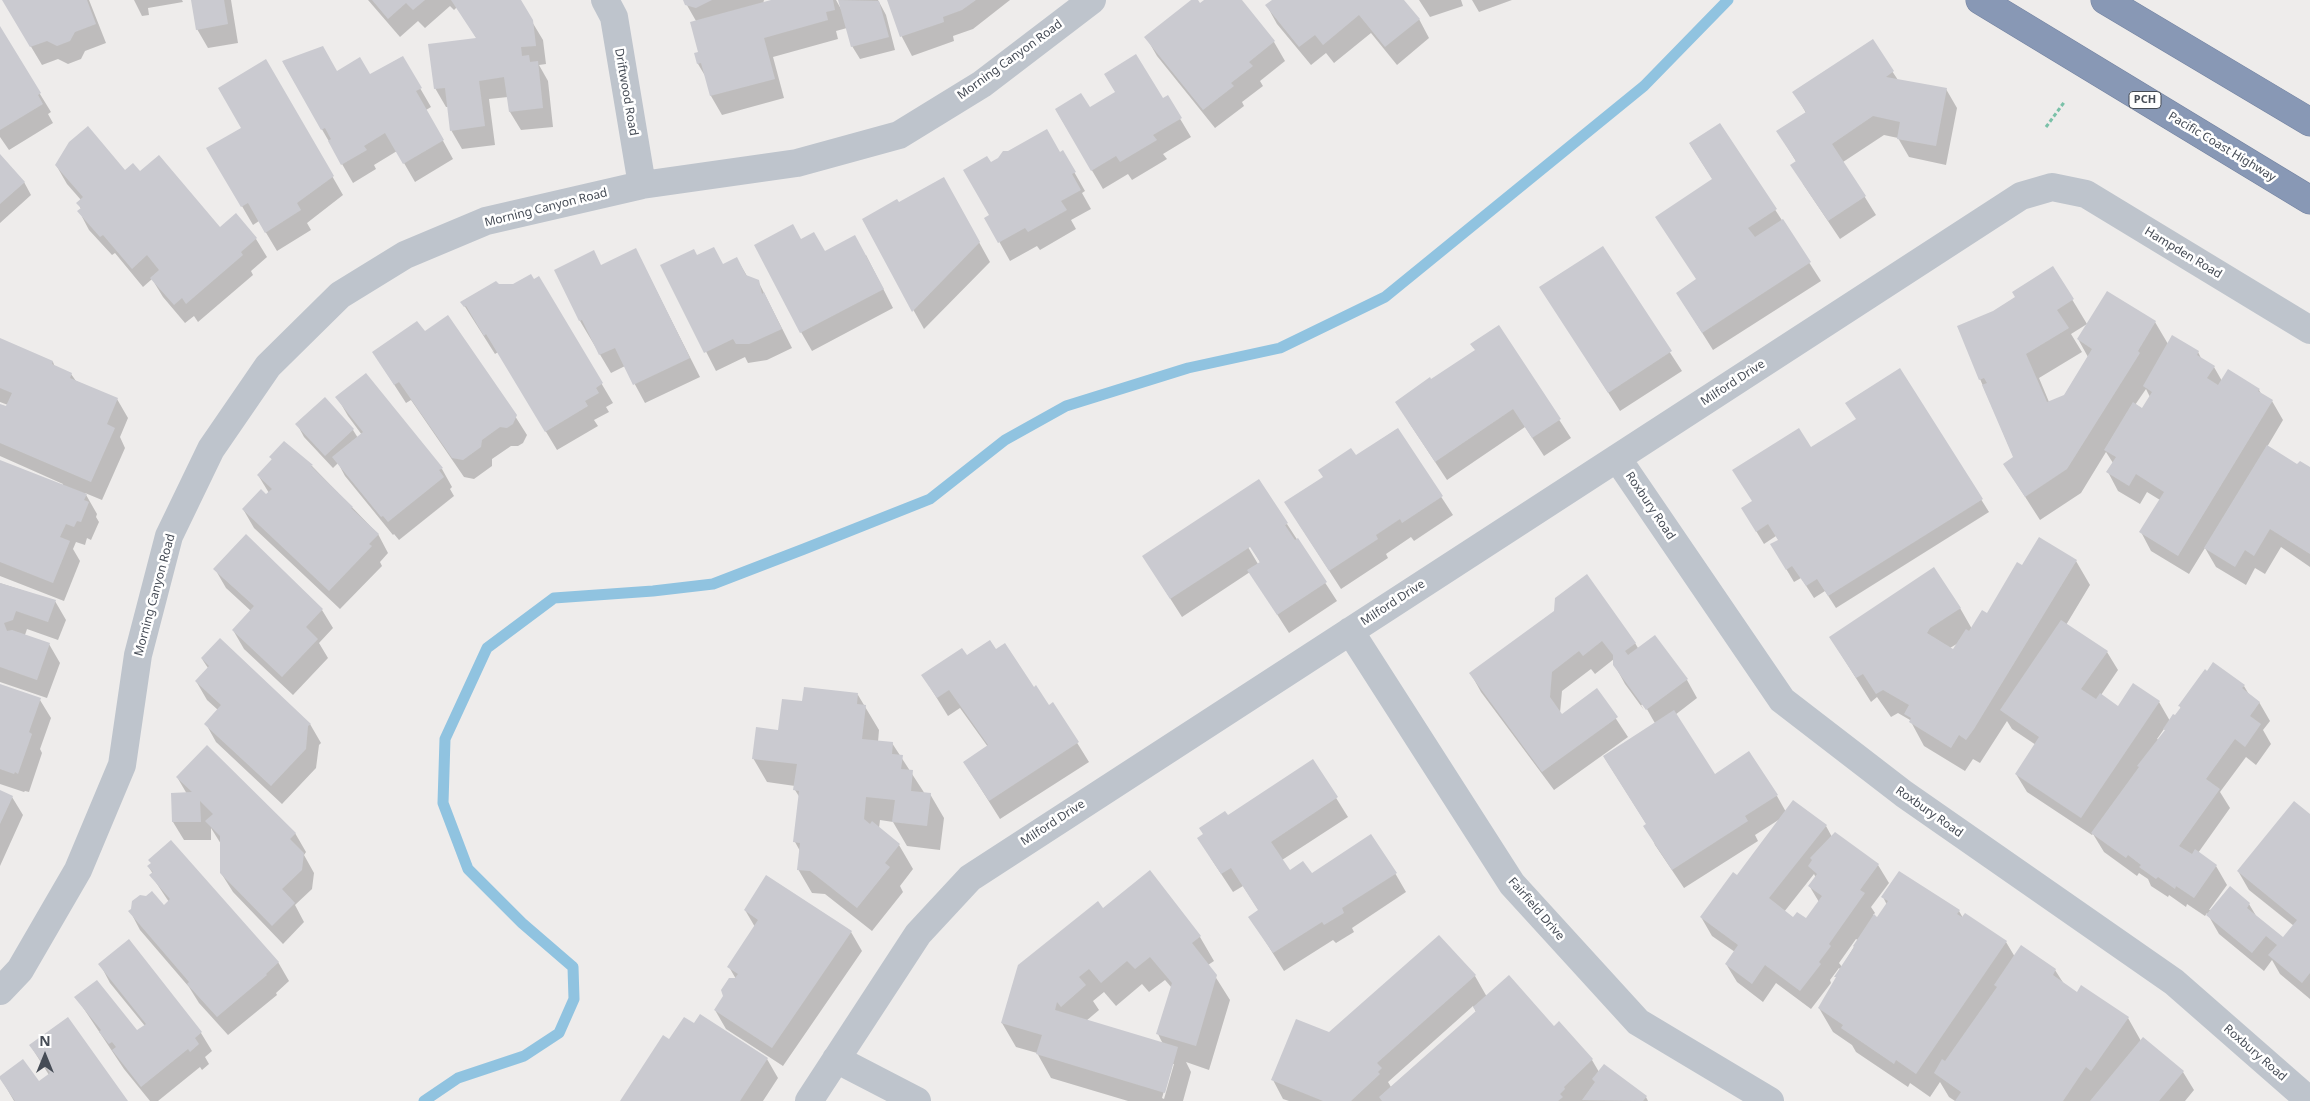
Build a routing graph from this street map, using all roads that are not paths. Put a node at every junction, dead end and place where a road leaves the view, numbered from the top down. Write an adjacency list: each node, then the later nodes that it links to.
1 (605, 0): 6 (street, Driftwood Road)
2 (1092, 0): 6 (street, Morning Canyon Road)
3 (1980, 0): 8 (highway, Pacific Coast Highway / PCH)
4 (2105, 0): 5 (highway)
5 (2310, 122)
6 (642, 185): 12 (street, Morning Canyon Road)
7 (2052, 186): 9 (street, Hampden Road); 10 (street, Milford Drive)
8 (2310, 200)
9 (2310, 330)
10 (1617, 458): 11 (street, Milford Drive); 17 (street, Roxbury Road)
11 (1350, 631): 13 (street, Milford Drive); 16 (street, Fairfield Drive)
12 (0, 991)
13 (836, 1059): 14 (street, Milford Drive); 15 (street)
14 (809, 1101)
15 (917, 1101)
16 (1770, 1101)
17 (2310, 1101)

